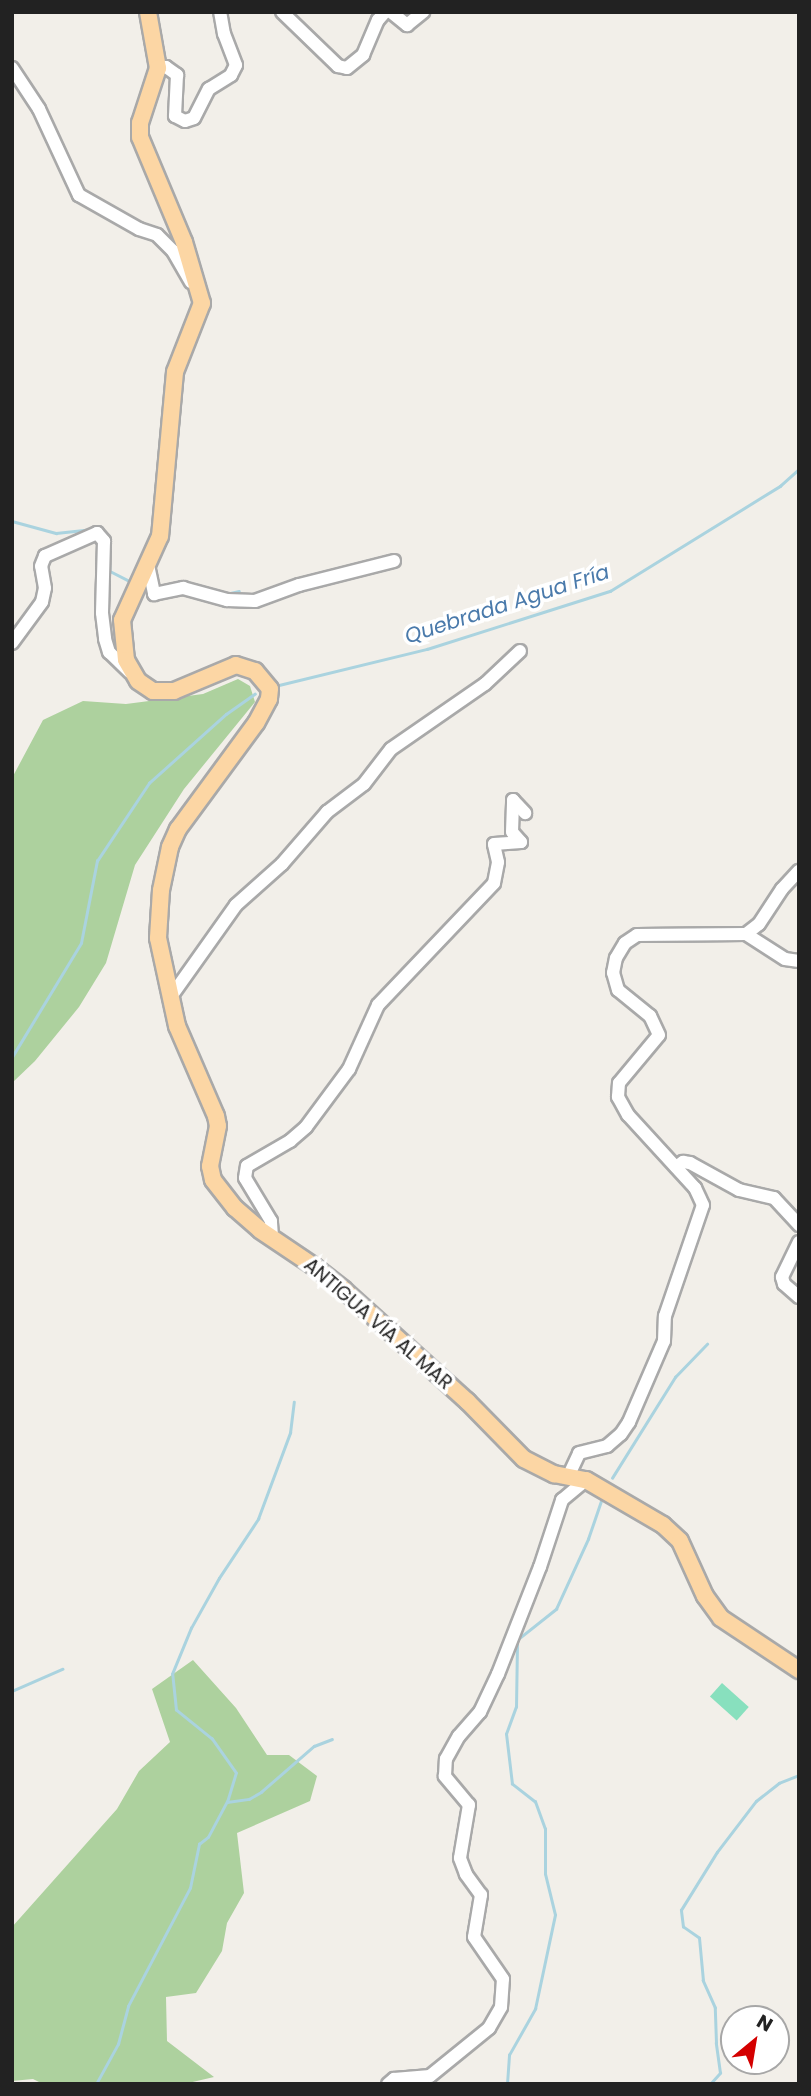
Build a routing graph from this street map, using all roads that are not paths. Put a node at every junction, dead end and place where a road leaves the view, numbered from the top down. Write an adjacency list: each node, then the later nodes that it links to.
1 (148, 12): 8 (main road)
2 (220, 12): 8 (street)
3 (282, 12): 4 (street)
4 (385, 12)
5 (390, 12): 6 (street)
6 (423, 12)
7 (12, 68): 9 (street)
8 (158, 68): 9 (main road)
9 (201, 298): 11 (main road)
10 (394, 561): 11 (street)
11 (148, 565): 14 (main road)
12 (12, 643): 14 (street)
13 (520, 651): 19 (street)
14 (130, 672): 19 (main road, ANTIGUA VÍA AL MAR)
15 (525, 813): 22 (street)
16 (799, 871): 17 (street)
17 (746, 934): 18 (street); 20 (street)
18 (799, 961)
19 (170, 998): 22 (main road, ANTIGUA VÍA AL MAR)
20 (676, 1167): 21 (street); 25 (street)
21 (799, 1225)
22 (272, 1237): 25 (main road, ANTIGUA VÍA AL MAR)
23 (799, 1242): 24 (street)
24 (799, 1297)
25 (568, 1477): 26 (main road, ANTIGUA VÍA AL MAR)
26 (586, 1480): 27 (main road, ANTIGUA VÍA AL MAR); 28 (street)
27 (799, 1670)
28 (388, 2084)

